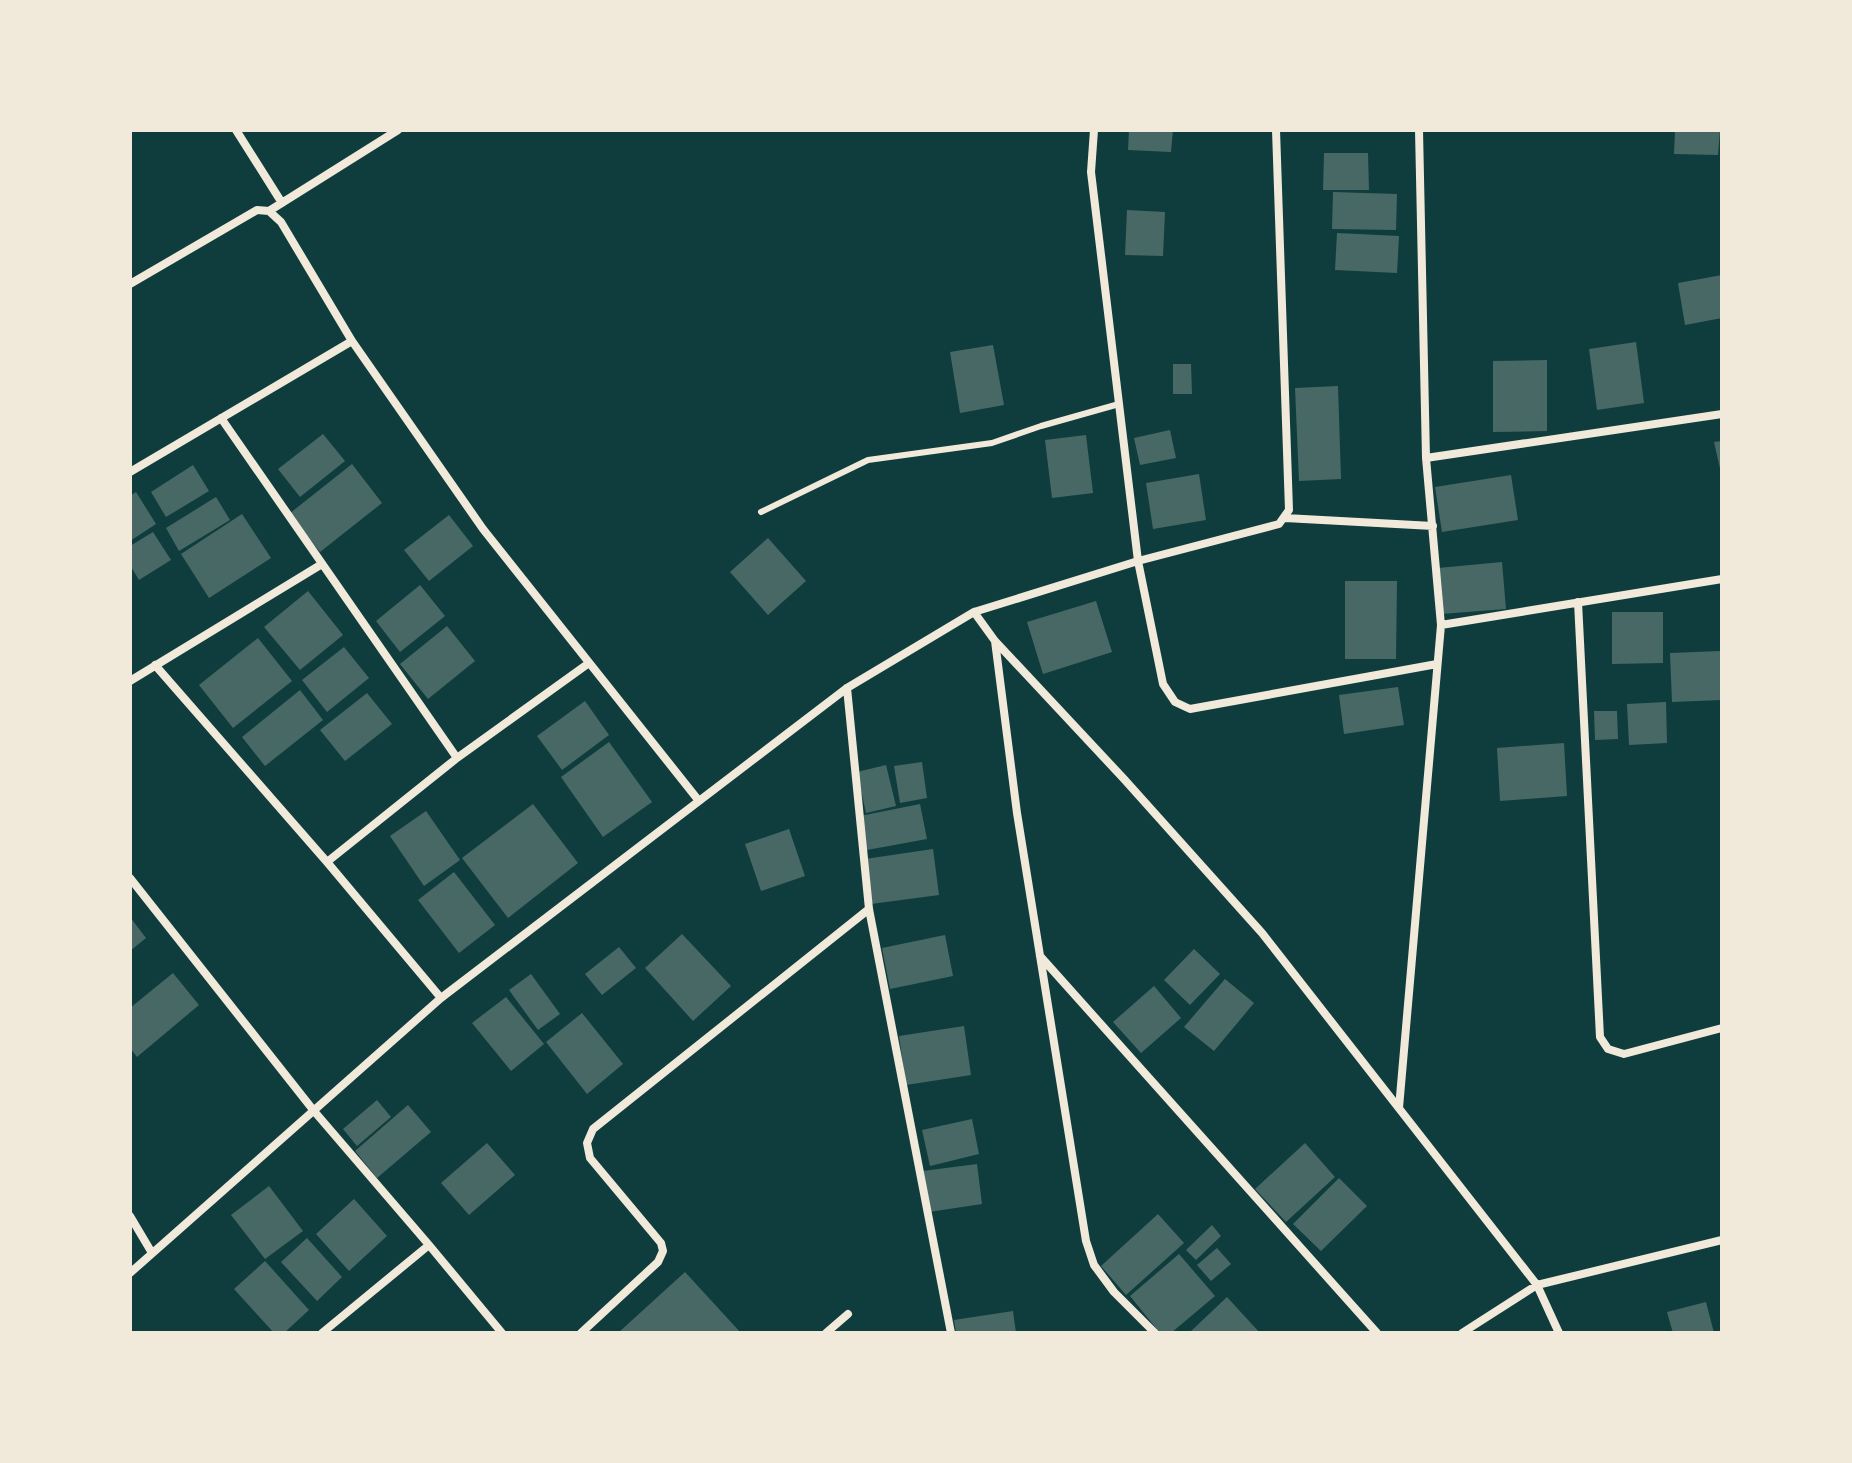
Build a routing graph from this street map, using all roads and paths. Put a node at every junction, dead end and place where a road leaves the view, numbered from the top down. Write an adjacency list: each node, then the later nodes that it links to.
1 (236, 130): 6 (street)
2 (398, 130): 6 (street)
3 (1094, 130): 10 (street)
4 (1276, 130): 16 (street)
5 (1419, 130): 13 (street)
6 (282, 203): 7 (street)
7 (269, 211): 8 (street); 9 (street)
8 (130, 284)
9 (352, 341): 12 (street); 25 (street)
10 (1119, 404): 15 (lane); 18 (street)
11 (1722, 414): 13 (street)
12 (221, 418): 14 (street); 19 (street)
13 (1426, 458): 17 (street)
14 (130, 472)
15 (761, 512)
16 (1285, 518): 17 (street); 18 (street)
17 (1433, 526): 23 (street)
18 (1138, 561): 22 (street); 26 (street)
19 (322, 564): 27 (street); 30 (street)
20 (1722, 579): 21 (street)
21 (1578, 602): 23 (street); 37 (street)
22 (974, 612): 24 (street); 29 (street)
23 (1441, 625): 26 (street)
24 (995, 641): 35 (street); 38 (street)
25 (589, 663): 30 (street); 31 (street)
26 (1437, 664): 38 (street)
27 (155, 665): 28 (street); 32 (street)
28 (130, 681)
29 (847, 688): 31 (street); 34 (street)
30 (457, 758): 32 (street)
31 (699, 801): 36 (street)
32 (327, 862): 36 (street)
33 (130, 878): 39 (street)
34 (869, 909): 49 (street); 51 (street)
35 (1040, 955): 52 (street); 53 (street)
36 (441, 998): 39 (street)
37 (1722, 1028)
38 (1399, 1108): 45 (street)
39 (314, 1111): 42 (street); 43 (street)
40 (130, 1216): 43 (street)
41 (1722, 1240): 45 (street)
42 (429, 1245): 47 (street); 48 (street)
43 (152, 1253): 44 (street)
44 (130, 1273)
45 (1537, 1285): 54 (street); 55 (street)
46 (848, 1314): 50 (street)
47 (322, 1333)
48 (502, 1333)
49 (581, 1333)
50 (826, 1333)
51 (951, 1333)
52 (1155, 1333)
53 (1377, 1333)
54 (1462, 1333)
55 (1559, 1333)

